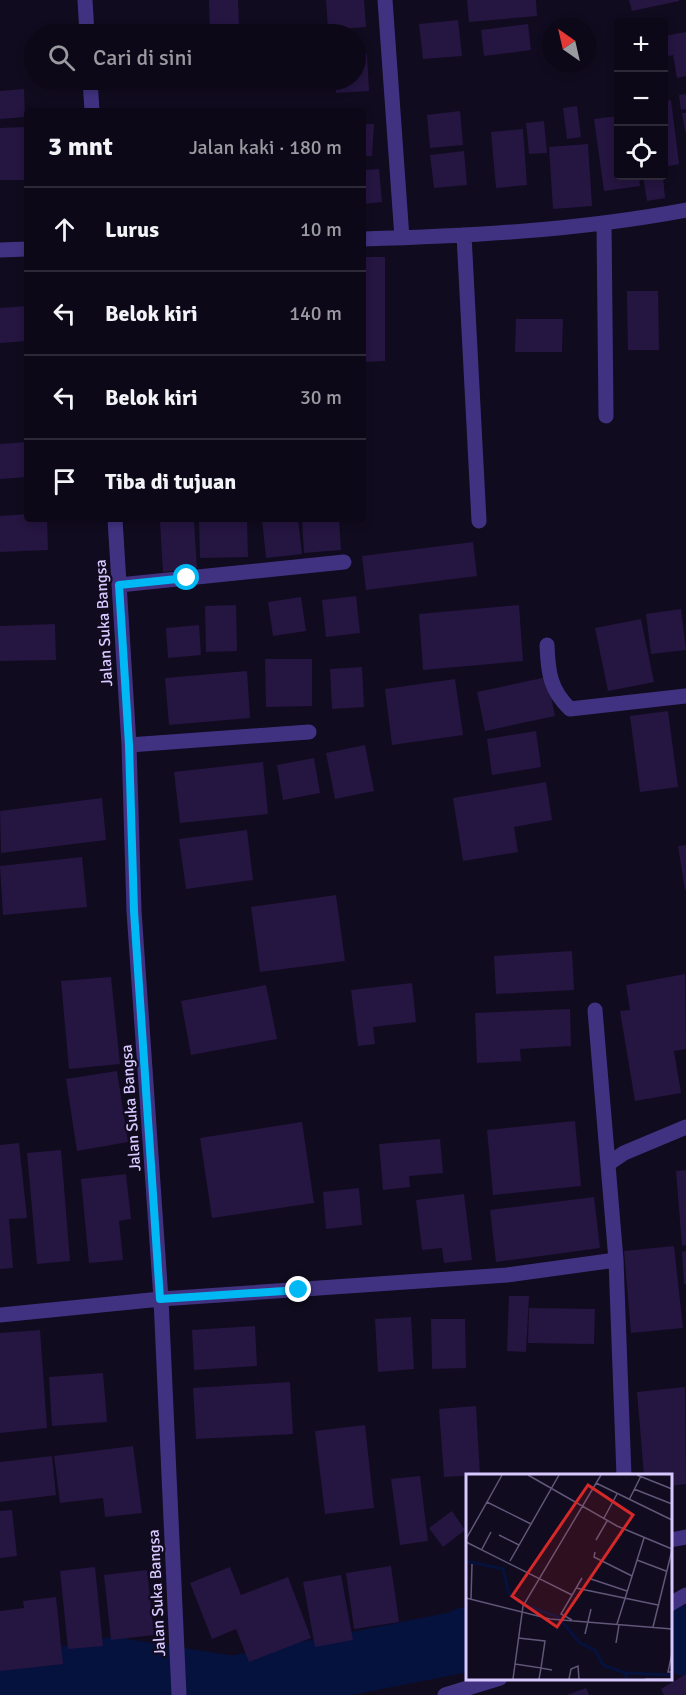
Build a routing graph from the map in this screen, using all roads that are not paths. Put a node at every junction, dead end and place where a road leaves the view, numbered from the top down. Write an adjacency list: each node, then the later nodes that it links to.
1 (85, 0): 3 (street)
2 (385, 0): 9 (street)
3 (86, 24)
4 (91, 90): 5 (street)
5 (93, 108)
6 (686, 210): 7 (street)
7 (604, 223): 8 (street); 13 (street)
8 (464, 235): 9 (street); 14 (street)
9 (402, 238): 10 (street)
10 (366, 239)
11 (24, 249): 12 (street)
12 (0, 250)
13 (606, 416)
14 (479, 520)
15 (115, 522): 17 (street, Jalan Suka Bangsa)
16 (344, 562): 17 (street)
17 (119, 585): 21 (street, Jalan Suka Bangsa)
18 (547, 645): 19 (street)
19 (686, 696)
20 (309, 732): 21 (street)
21 (129, 745): 26 (street, Jalan Suka Bangsa)
22 (595, 1010): 24 (street)
23 (686, 1127): 24 (street)
24 (608, 1164): 25 (street)
25 (616, 1260): 26 (street); 28 (street)
26 (160, 1299): 27 (street); 34 (street, Jalan Suka Bangsa)
27 (0, 1315)
28 (624, 1474)
29 (686, 1538): 30 (street)
30 (671, 1540)
31 (686, 1595): 32 (street)
32 (671, 1603)
33 (494, 1680): 35 (street)
34 (179, 1695)
35 (445, 1695)

